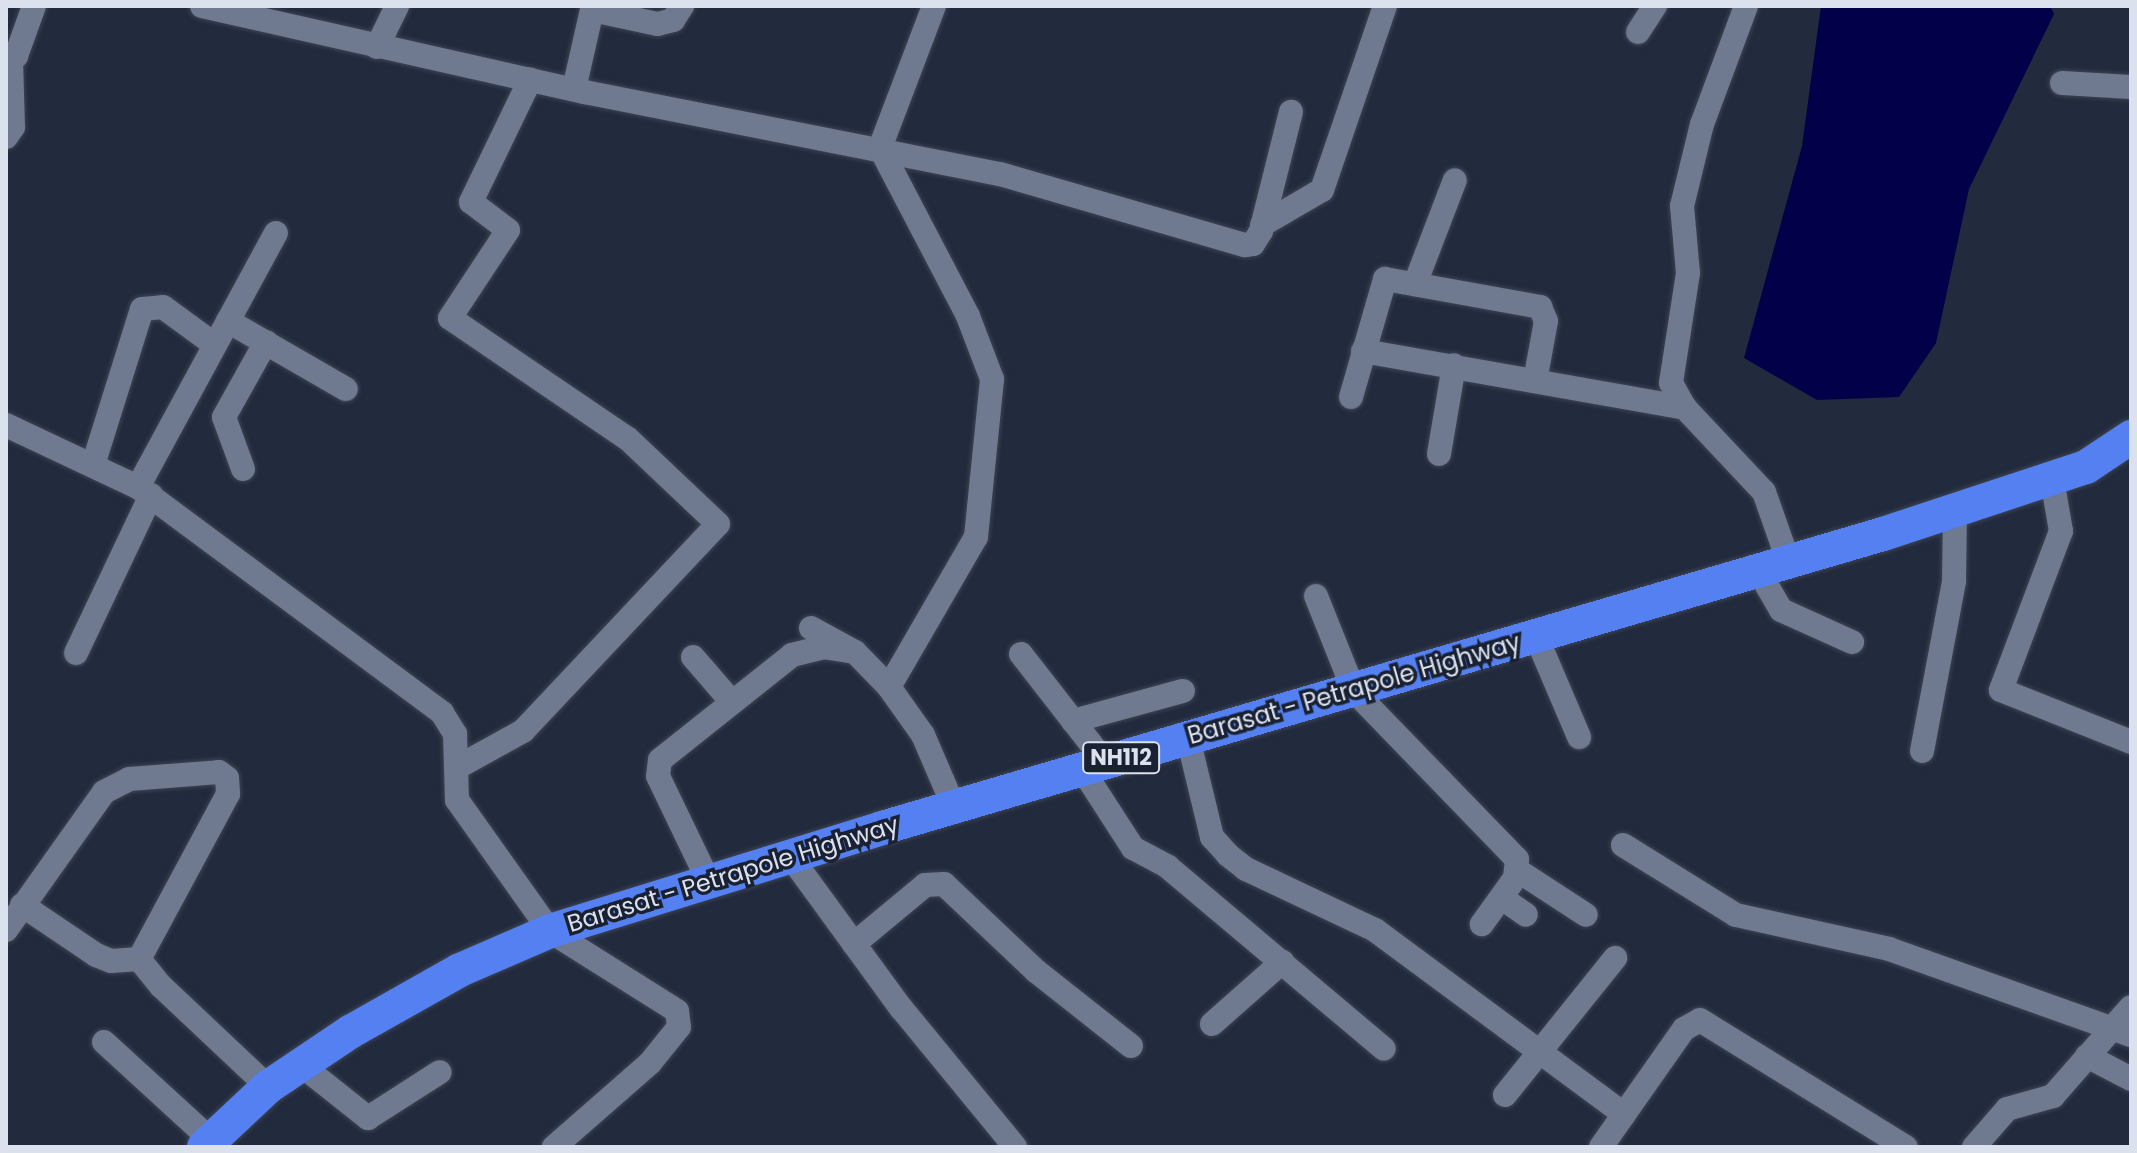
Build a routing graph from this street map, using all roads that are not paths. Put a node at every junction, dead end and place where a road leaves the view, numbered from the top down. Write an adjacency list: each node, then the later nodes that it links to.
1 (34, 6): 12 (street)
2 (202, 6): 11 (street)
3 (397, 6): 11 (street)
4 (682, 6): 9 (street)
5 (934, 6): 19 (street)
6 (1385, 6): 21 (street)
7 (1655, 6): 10 (street)
8 (1746, 6): 32 (street)
9 (593, 8): 16 (street)
10 (1638, 32)
11 (377, 47): 13 (street)
12 (8, 62): 18 (street)
13 (530, 80): 16 (street); 62 (street)
14 (2062, 83): 15 (street)
15 (2131, 87)
16 (574, 89): 19 (street)
17 (1291, 112): 21 (street)
18 (6, 137)
19 (880, 148): 21 (street); 52 (street)
20 (1455, 180): 23 (street)
21 (1262, 225)
22 (276, 233): 24 (street)
23 (1415, 284): 27 (street); 29 (street)
24 (228, 321): 25 (street); 26 (street)
25 (266, 342): 30 (street); 39 (street)
26 (215, 345): 37 (street); 41 (street)
27 (1363, 351): 28 (street); 31 (street)
28 (1454, 365): 29 (street); 35 (street)
29 (1535, 381): 32 (street)
30 (346, 389)
31 (1351, 397)
32 (1685, 408): 43 (street)
33 (6, 425): 37 (street)
34 (2131, 437): 38 (highway, Barasat - Petrapole Highway / NH112)
35 (1439, 454)
36 (2131, 461): 38 (street)
37 (94, 462): 41 (street)
38 (2086, 467): 40 (highway, Barasat - Petrapole Highway / NH112)
39 (243, 469)
40 (2052, 479): 42 (highway, Barasat - Petrapole Highway / NH112); 59 (street)
41 (144, 491): 49 (street); 62 (street)
42 (1955, 512): 43 (highway, Barasat - Petrapole Highway / NH112); 60 (street)
43 (1774, 567): 46 (highway, Barasat - Petrapole Highway / NH112); 47 (street)
44 (1316, 596): 54 (street)
45 (811, 628): 48 (street)
46 (1536, 636): 54 (highway, Barasat - Petrapole Highway / NH112); 57 (street)
47 (1852, 642)
48 (855, 652): 52 (street); 55 (street)
49 (76, 653)
50 (1021, 654): 56 (street)
51 (693, 657): 55 (street)
52 (889, 687): 63 (street)
53 (1183, 691): 56 (street)
54 (1354, 691): 58 (highway, Barasat - Petrapole Highway / NH112); 66 (street)
55 (731, 701): 67 (street)
56 (1073, 721): 61 (street)
57 (1579, 737)
58 (1188, 738): 61 (highway, Barasat - Petrapole Highway / NH112); 85 (street)
59 (2131, 742)
60 (1922, 751)
61 (1094, 766): 63 (highway, Barasat - Petrapole Highway / NH112); 78 (street)
62 (456, 768): 74 (street)
63 (954, 807): 65 (highway, Barasat - Petrapole Highway / NH112)
64 (1623, 845): 81 (street)
65 (790, 856): 67 (highway, Barasat - Petrapole Highway / NH112); 75 (street)
66 (1517, 870): 68 (street); 71 (street)
67 (708, 880): 74 (highway, Barasat - Petrapole Highway / NH112)
68 (1502, 898): 70 (street); 72 (street)
69 (22, 905): 73 (street); 77 (street); 77 (street)
70 (1526, 915)
71 (1586, 915)
72 (1482, 924)
73 (6, 930)
74 (550, 931): 87 (highway, Barasat - Petrapole Highway / NH112); 94 (street)
75 (854, 944): 83 (street); 95 (street)
76 (1615, 958): 85 (street)
77 (139, 959): 90 (street)
78 (1282, 962): 80 (street); 84 (street)
79 (2131, 1007): 81 (street)
80 (1212, 1024)
81 (2122, 1030): 86 (street)
82 (104, 1042): 93 (street)
83 (1131, 1046)
84 (1384, 1049)
85 (1541, 1050): 91 (street); 92 (street)
86 (2087, 1056): 89 (street); 98 (street)
87 (300, 1064): 88 (street); 90 (highway, Barasat - Petrapole Highway / NH112)
88 (440, 1072)
89 (2131, 1079)
90 (268, 1087): 93 (highway, Barasat - Petrapole Highway / NH112)
91 (1505, 1095)
92 (1624, 1114): 96 (street); 97 (street)
93 (208, 1144)
94 (554, 1147)
95 (1015, 1147)
96 (1601, 1147)
97 (1906, 1147)
98 (1974, 1147)

